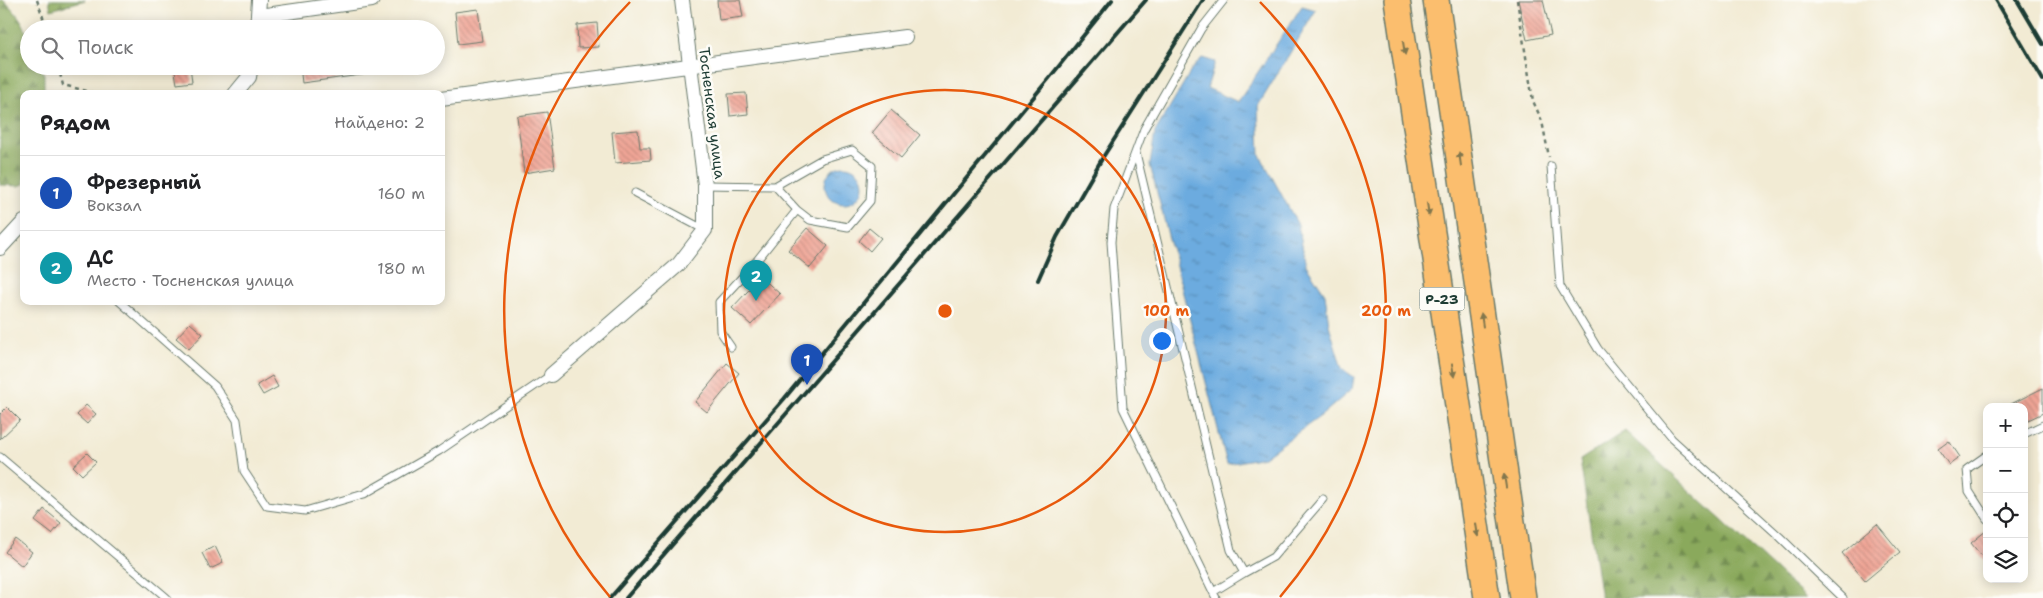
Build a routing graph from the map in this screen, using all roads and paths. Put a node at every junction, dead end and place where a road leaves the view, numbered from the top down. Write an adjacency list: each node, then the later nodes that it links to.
1 (37, 0): 9 (path)
2 (259, 0): 10 (street)
3 (372, 0): 11 (street)
4 (682, 0): 13 (street, Тосненская улица)
5 (1224, 0): 21 (lane)
6 (1397, 0): 42 (highway, Р-23, one-way to 42)
7 (1436, 0): 43 (highway, Р-23, one-way to 7)
8 (1517, 0): 22 (path)
9 (44, 20)
10 (258, 20)
11 (268, 20)
12 (905, 37): 13 (street)
13 (690, 66): 20 (street); 23 (street, Тосненская улица)
14 (60, 75): 17 (path)
15 (248, 75): 18 (street)
16 (250, 75): 19 (lane)
17 (83, 90)
18 (238, 90)
19 (248, 90)
20 (445, 98)
21 (1136, 152): 39 (lane); 40 (lane)
22 (1550, 166): 44 (lane)
23 (706, 185): 24 (lane); 28 (street, Тосненская улица)
24 (775, 186): 26 (lane); 26 (lane)
25 (635, 193): 28 (lane)
26 (797, 210): 31 (lane)
27 (20, 226): 29 (street)
28 (705, 230): 32 (street)
29 (0, 248)
30 (124, 305): 32 (lane)
31 (731, 347)
32 (551, 375)
33 (2043, 425): 34 (lane)
34 (2028, 432)
35 (0, 457): 41 (lane)
36 (1983, 458): 38 (lane)
37 (1323, 499): 39 (lane)
38 (1983, 514)
39 (1244, 573): 40 (lane)
40 (1215, 595)
41 (167, 598)
42 (1487, 598)
43 (1523, 598)
44 (1843, 598)

